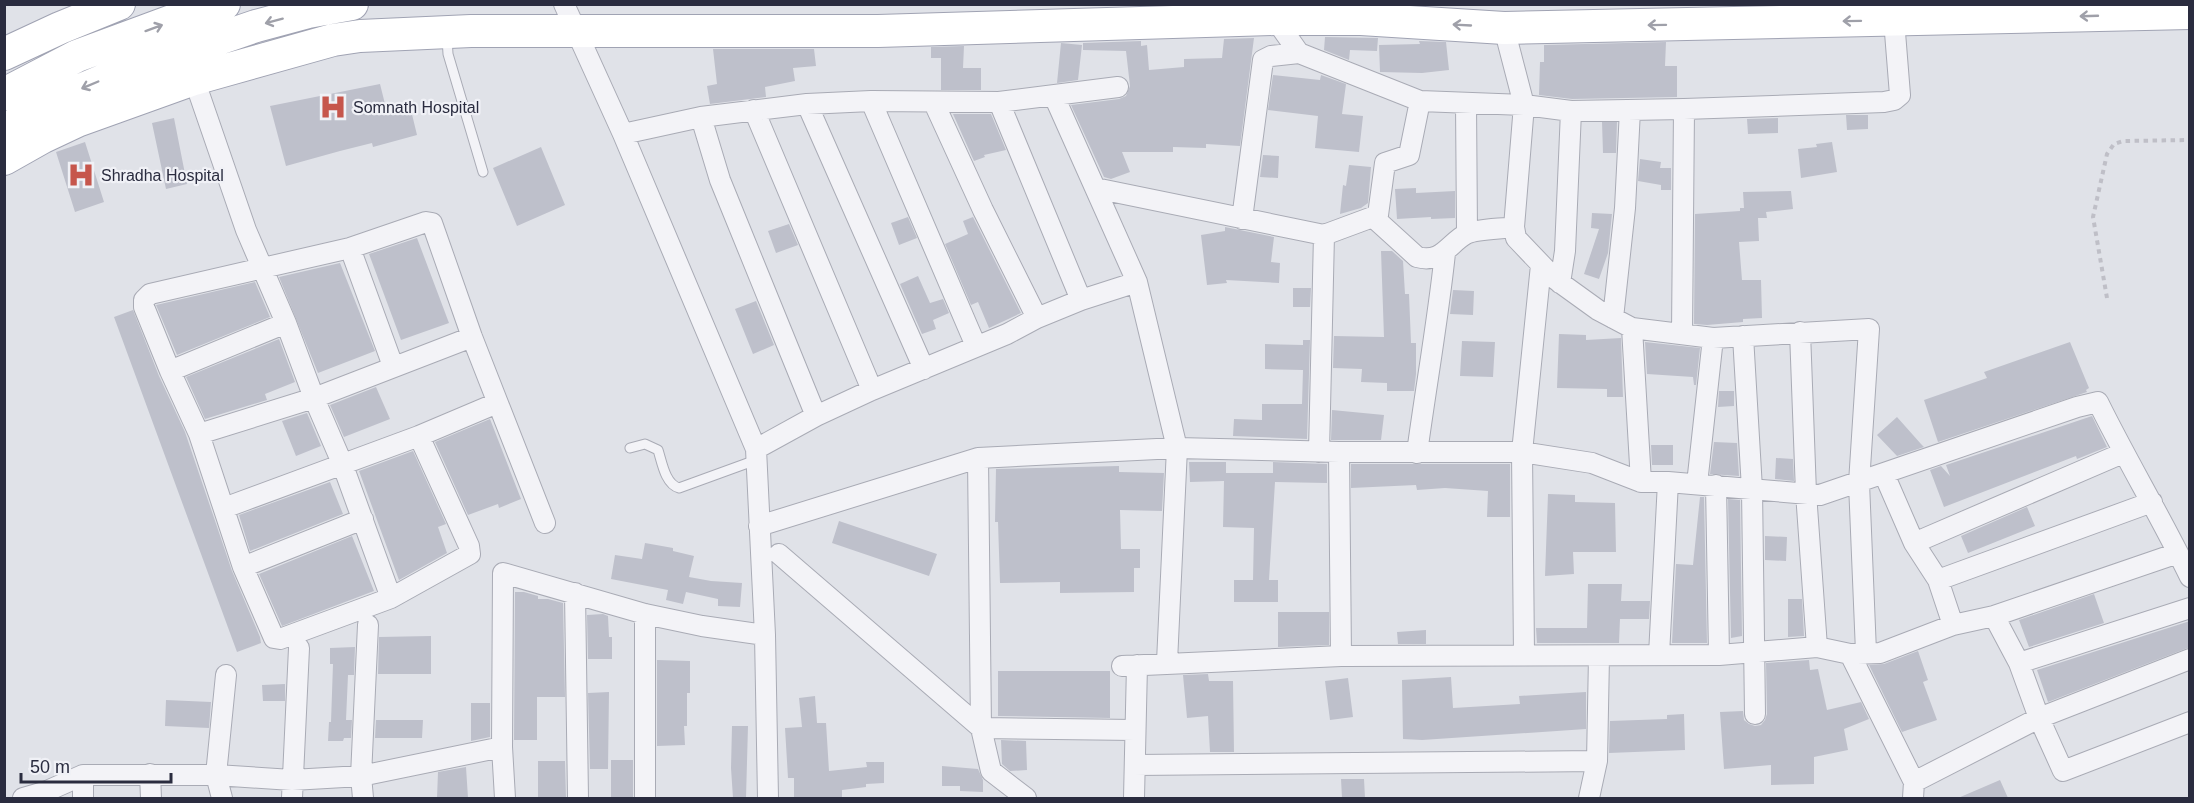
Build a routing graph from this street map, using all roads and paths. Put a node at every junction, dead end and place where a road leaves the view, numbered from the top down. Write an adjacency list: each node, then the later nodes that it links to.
1 (119, 4): 12 (main road)
2 (224, 4): 15 (main road, one-way to 2)
3 (352, 4): 29 (main road, one-way to 29)
4 (1368, 13): 7 (main road); 9 (main road, one-way to 4)
5 (2190, 13): 8 (main road, one-way to 8)
6 (569, 17): 7 (main road); 10 (main road); 30 (street)
7 (1275, 18): 11 (street)
8 (1894, 20): 9 (main road, one-way to 9); 24 (street)
9 (1504, 28): 23 (street)
10 (447, 32): 13 (main road); 33 (lane)
11 (1299, 53): 17 (street); 36 (street)
12 (4, 54)
13 (194, 79): 32 (main road); 43 (street)
14 (1118, 87): 16 (street)
15 (4, 94)
16 (1054, 96): 19 (street); 34 (street)
17 (1420, 100): 21 (street); 35 (street)
18 (871, 101): 20 (street); 22 (street); 57 (street)
19 (999, 102): 20 (street); 47 (street)
20 (934, 103): 48 (street)
21 (1466, 103): 23 (street); 38 (street)
22 (807, 104): 25 (street); 59 (street)
23 (1524, 105): 27 (street); 37 (street)
24 (1684, 109): 26 (street); 53 (street)
25 (754, 110): 28 (street); 61 (street)
26 (1630, 110): 27 (street); 49 (street)
27 (1571, 111): 45 (street)
28 (700, 117): 30 (street); 64 (street)
29 (4, 130)
30 (623, 134): 74 (street)
31 (2190, 140): 46 (path)
32 (4, 159)
33 (483, 172)
34 (1095, 188): 36 (street); 44 (street)
35 (1374, 217): 39 (street); 41 (street)
36 (1242, 219): 39 (street)
37 (1514, 227): 38 (street); 42 (street)
38 (1467, 233): 41 (street)
39 (1324, 235): 69 (street)
40 (350, 248): 43 (street); 55 (street); 58 (street)
41 (1445, 253): 72 (street)
42 (1541, 265): 45 (street); 71 (street)
43 (263, 268): 50 (street); 60 (street)
44 (1137, 282): 47 (street); 68 (street)
45 (1560, 283): 49 (street)
46 (2107, 298)
47 (1081, 300): 48 (street)
48 (1037, 318): 57 (street)
49 (1613, 318): 51 (street)
50 (286, 323): 60 (street); 62 (street)
51 (1632, 328): 53 (street); 78 (street)
52 (1800, 332): 54 (street); 80 (street); 83 (street)
53 (1682, 334): 56 (street)
54 (1743, 336): 56 (street); 82 (street)
55 (472, 337): 58 (street); 63 (street)
56 (1713, 338): 81 (street)
57 (976, 346): 59 (street)
58 (393, 366): 62 (street)
59 (924, 369): 61 (street)
60 (170, 370): 65 (street)
61 (872, 390): 64 (street)
62 (314, 398): 65 (street); 76 (street)
63 (497, 403): 66 (street); 87 (street)
64 (816, 416): 74 (street)
65 (199, 434): 85 (street)
66 (419, 436): 76 (street); 96 (street)
67 (630, 448): 74 (lane)
68 (1177, 448): 69 (street); 75 (street); 113 (street)
69 (1319, 452): 70 (street)
70 (1339, 452): 72 (street); 110 (street)
71 (1522, 452): 72 (street); 78 (street); 107 (street)
72 (1417, 453)
73 (2123, 453): 77 (street); 84 (street); 89 (street)
74 (756, 455): 88 (street)
75 (978, 458): 88 (street); 119 (street)
76 (342, 463): 85 (street); 86 (street)
77 (1884, 474): 80 (street); 89 (street)
78 (1641, 482): 79 (street)
79 (1668, 482): 81 (street); 108 (street)
80 (1859, 483): 83 (street); 106 (street)
81 (1706, 485): 82 (street); 109 (street)
82 (1752, 489): 83 (street); 105 (street)
83 (1806, 493): 103 (street)
84 (2152, 502): 90 (street); 94 (street)
85 (224, 508): 92 (street)
86 (363, 519): 92 (street); 96 (street)
87 (545, 523)
88 (759, 526): 102 (street)
89 (1914, 543): 94 (street)
90 (2178, 553): 93 (street); 99 (street)
91 (779, 554): 119 (street)
92 (243, 567): 96 (street)
93 (2190, 577)
94 (1938, 580): 101 (street)
95 (575, 593): 98 (street); 121 (street); 136 (street)
96 (392, 598)
97 (2190, 608): 114 (street)
98 (645, 614): 102 (street); 137 (street)
99 (1994, 616): 101 (street); 114 (street)
100 (368, 625): 127 (street)
101 (1953, 626): 106 (street)
102 (765, 635): 138 (street)
103 (1817, 647): 105 (street); 106 (street)
104 (299, 648): 128 (street)
105 (1755, 653): 109 (street); 116 (street)
106 (1858, 653): 129 (street)
107 (1524, 654): 110 (street); 111 (street)
108 (1659, 655): 109 (street); 111 (street)
109 (1719, 655)
110 (1341, 656): 113 (street)
111 (1599, 656): 122 (street)
112 (2190, 659): 117 (street)
113 (1167, 662): 120 (street)
114 (2019, 663): 117 (street)
115 (226, 675): 126 (street)
116 (1755, 714)
117 (2039, 718): 118 (street); 129 (street)
118 (2190, 722)
119 (981, 728): 120 (street); 139 (street)
120 (1134, 730): 123 (street)
121 (502, 747): 127 (street); 135 (street)
122 (1597, 761): 123 (street); 141 (street)
123 (1135, 765): 140 (street)
124 (150, 774): 125 (street); 126 (street); 132 (street)
125 (83, 775): 130 (street); 131 (street)
126 (216, 775): 128 (street); 133 (street)
127 (362, 776): 128 (street); 134 (street)
128 (292, 789)
129 (1913, 790)
130 (23, 798)
131 (83, 798)
132 (151, 798)
133 (222, 798)
134 (363, 798)
135 (505, 798)
136 (578, 798)
137 (645, 798)
138 (768, 798)
139 (1026, 798)
140 (1134, 798)
141 (1589, 798)

